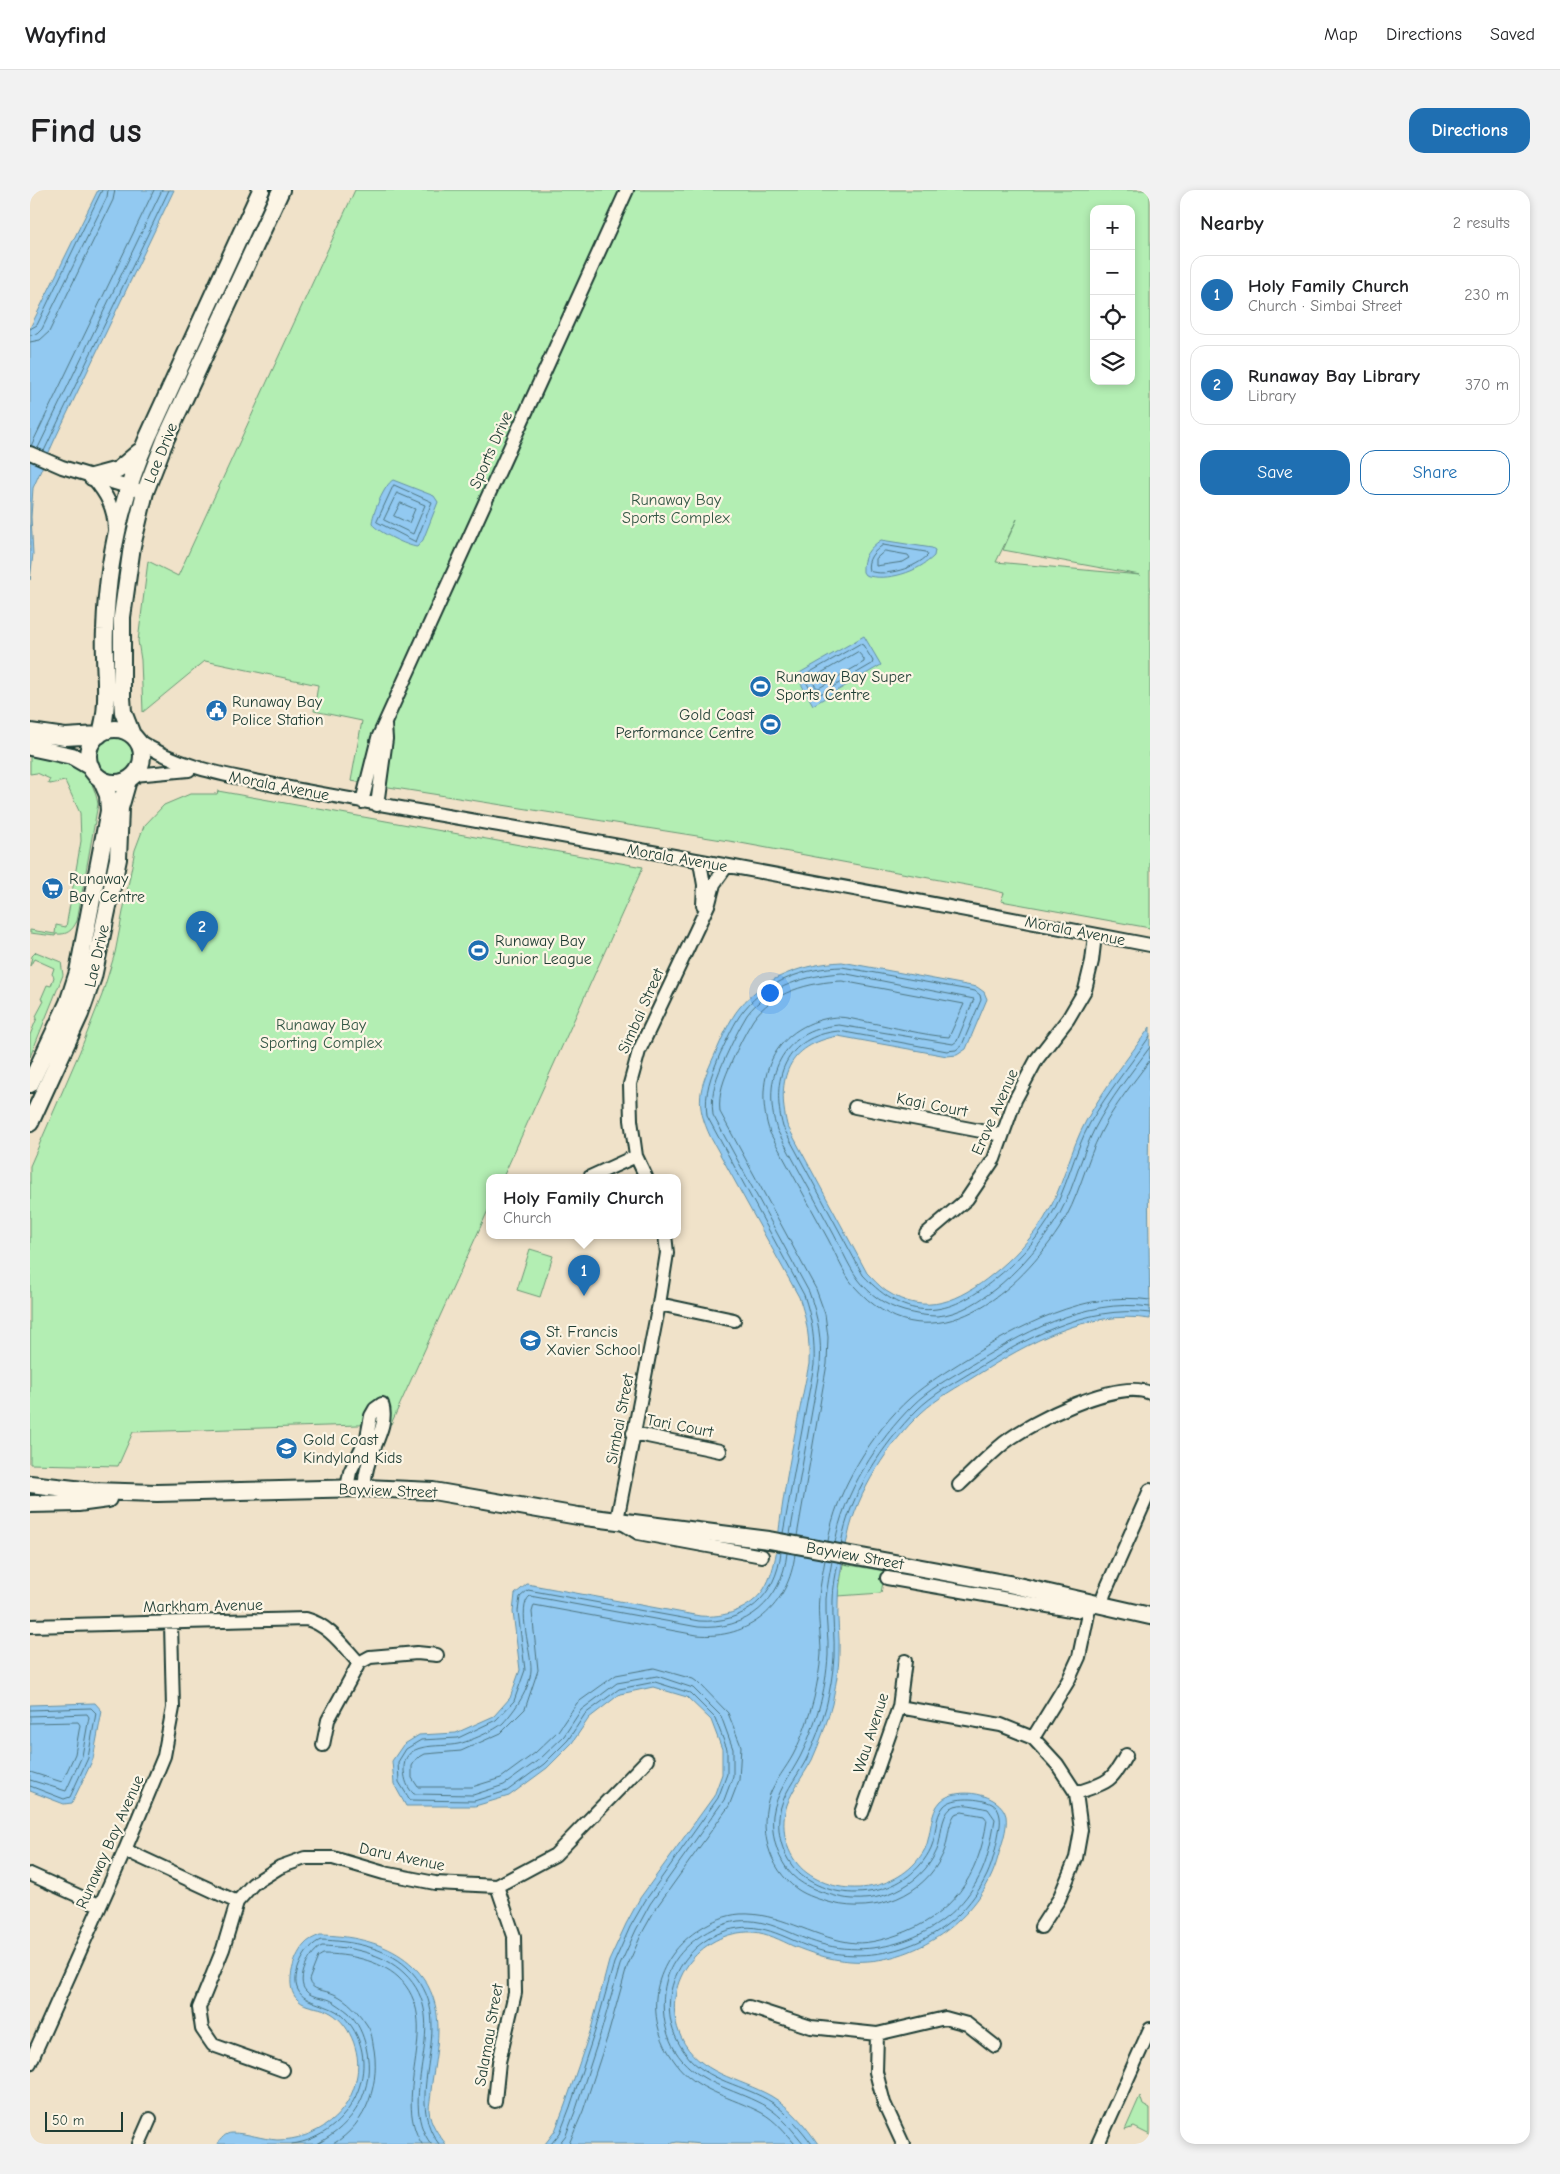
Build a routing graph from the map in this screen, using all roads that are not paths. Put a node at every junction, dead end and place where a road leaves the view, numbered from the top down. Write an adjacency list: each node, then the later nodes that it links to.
1 (261, 190): 4 (main road, Lae Drive)
2 (281, 190): 8 (main road, Lae Drive)
3 (627, 190): 10 (street, Sports Drive)
4 (143, 448): 6 (main road); 7 (main road, Lae Drive)
5 (30, 453): 6 (street)
6 (92, 477): 7 (street); 9 (street)
7 (129, 488): 8 (street); 9 (main road, Lae Drive)
8 (145, 492): 13 (main road, Lae Drive)
9 (115, 542): 12 (main road, Lae Drive)
10 (385, 724): 18 (street, Sports Drive); 19 (street, Sports Drive)
11 (30, 732): 12 (main road)
12 (100, 734): 13 (main road); 16 (main road)
13 (135, 737): 15 (street, Morala Avenue); 17 (main road)
14 (30, 747): 16 (main road)
15 (204, 770): 17 (street, Morala Avenue); 18 (street, Morala Avenue)
16 (96, 773): 17 (main road); 25 (main road, Lae Drive)
17 (131, 777): 27 (main road, Lae Drive)
18 (362, 802): 19 (street, Morala Avenue)
19 (377, 805): 20 (street, Morala Avenue)
20 (700, 862): 21 (street, Morala Avenue); 22 (street, Simbai Street)
21 (726, 867): 22 (street, Simbai Street); 23 (street, Morala Avenue)
22 (701, 920): 29 (street, Simbai Street)
23 (1095, 935): 24 (street, Morala Avenue); 28 (street, Erave Avenue)
24 (1150, 945)
25 (30, 1084)
26 (855, 1108): 28 (street, Kagi Court)
27 (30, 1123)
28 (1002, 1135): 32 (street, Erave Avenue)
29 (636, 1156): 30 (street); 31 (street, Simbai Street)
30 (597, 1174)
31 (645, 1174)
32 (926, 1234)
33 (665, 1239): 34 (street, Simbai Street)
34 (659, 1304): 35 (street); 37 (street, Simbai Street)
35 (734, 1320)
36 (1150, 1394): 40 (street)
37 (633, 1433): 38 (street, Tari Court); 46 (street, Simbai Street)
38 (720, 1451)
39 (30, 1484): 44 (main road, Bayview Street)
40 (959, 1485)
41 (347, 1488): 42 (main road, Bayview Street); 42 (street); 44 (main road, Bayview Street)
42 (366, 1488): 46 (main road, Bayview Street)
43 (1150, 1490): 49 (street)
44 (157, 1493): 45 (main road, Bayview Street)
45 (30, 1504)
46 (617, 1520): 47 (street, Bayview Street); 49 (main road, Bayview Street)
47 (762, 1556)
48 (887, 1578): 49 (street, Bayview Street)
49 (1095, 1605): 50 (main road, Bayview Street); 57 (street)
50 (1150, 1616)
51 (171, 1623): 52 (street, Markham Avenue); 55 (street, Markham Avenue); 63 (street, Runaway Bay Avenue)
52 (30, 1626)
53 (437, 1655): 55 (street)
54 (905, 1661): 56 (street, Wau Avenue)
55 (359, 1663): 58 (street)
56 (899, 1707): 57 (street); 62 (street, Wau Avenue)
57 (1033, 1738): 61 (street)
58 (323, 1745)
59 (1126, 1755): 61 (street)
60 (648, 1760): 65 (street)
61 (1076, 1793): 68 (street)
62 (862, 1813)
63 (125, 1850): 66 (street); 67 (street, Runaway Bay Avenue)
64 (30, 1874): 67 (street)
65 (497, 1886): 66 (street, Daru Avenue); 75 (street, Salamau Street)
66 (237, 1902): 74 (street, Daru Avenue)
67 (99, 1905): 73 (street, Runaway Bay Avenue)
68 (1041, 1927)
69 (748, 2007): 71 (street)
70 (1150, 2029): 79 (street)
71 (877, 2034): 72 (street); 78 (street)
72 (995, 2046)
73 (30, 2063)
74 (284, 2070)
75 (494, 2101)
76 (150, 2119): 77 (street)
77 (139, 2144)
78 (903, 2144)
79 (1098, 2144)

